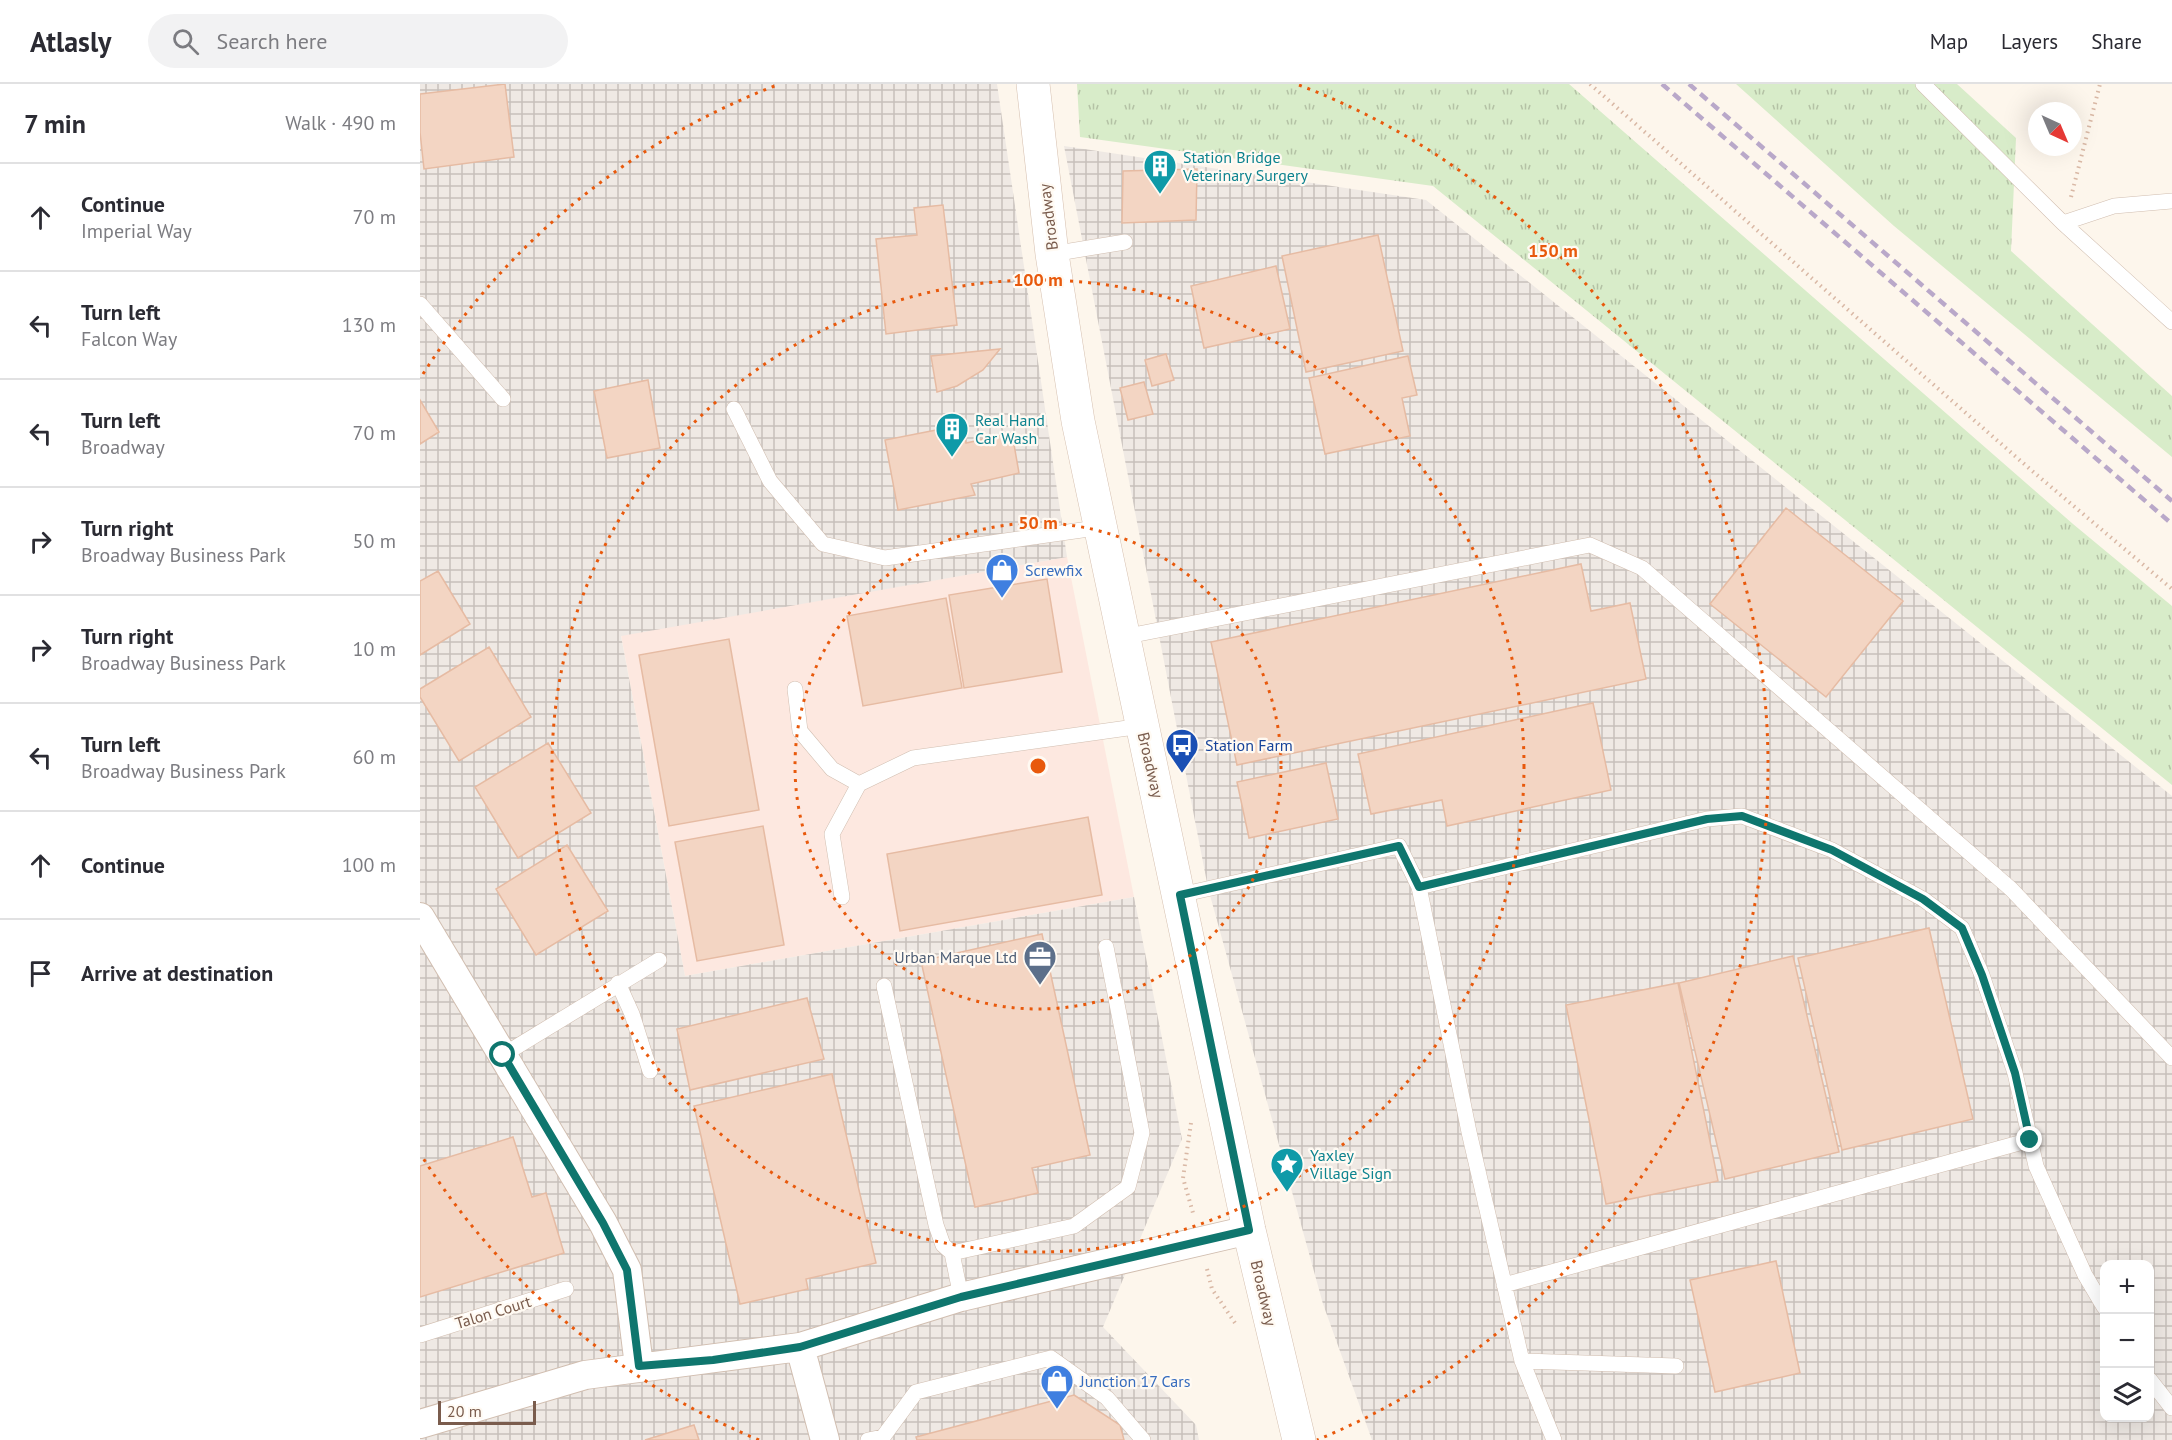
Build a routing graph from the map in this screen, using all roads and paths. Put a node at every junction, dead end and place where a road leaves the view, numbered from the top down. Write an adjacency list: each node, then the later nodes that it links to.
1 (1033, 84): 8 (main road, Broadway)
2 (1590, 84): 14 (path)
3 (1923, 84): 6 (lane)
4 (2100, 84): 6 (path)
5 (2172, 201): 6 (lane)
6 (2063, 223): 10 (lane)
7 (1125, 242): 8 (lane)
8 (1052, 254): 13 (main road, Broadway)
9 (420, 304): 11 (lane)
10 (2172, 322)
11 (503, 399)
12 (734, 409): 13 (lane)
13 (1102, 527): 15 (main road, Broadway)
14 (2172, 589)
15 (1123, 637): 17 (main road, Broadway); 28 (lane)
16 (795, 689): 18 (lane)
17 (1142, 726): 18 (lane); 20 (main road, Broadway)
18 (859, 784): 21 (lane)
19 (1419, 887): 20 (lane); 30 (lane); 33 (lane)
20 (1180, 895): 31 (main road, Broadway)
21 (842, 897)
22 (420, 917): 27 (street)
23 (1106, 947): 32 (lane)
24 (659, 960): 25 (lane)
25 (618, 983): 27 (lane); 29 (lane)
26 (884, 986): 32 (lane)
27 (503, 1055): 40 (street)
28 (2172, 1058)
29 (650, 1071)
30 (2030, 1140): 33 (lane); 36 (lane)
31 (1249, 1230): 35 (street); 48 (main road, Broadway)
32 (952, 1252): 35 (lane)
33 (1504, 1285): 39 (lane)
34 (566, 1289): 37 (lane, Talon Court)
35 (961, 1297): 38 (street)
36 (2100, 1300)
37 (420, 1335)
38 (800, 1347): 40 (street); 45 (street)
39 (1522, 1361): 41 (lane); 49 (lane)
40 (639, 1366): 44 (street)
41 (1676, 1366)
42 (2154, 1385): 43 (lane)
43 (2172, 1408)
44 (426, 1429)
45 (825, 1440)
46 (868, 1440): 47 (lane)
47 (1143, 1440)
48 (1299, 1440)
49 (1554, 1440)

